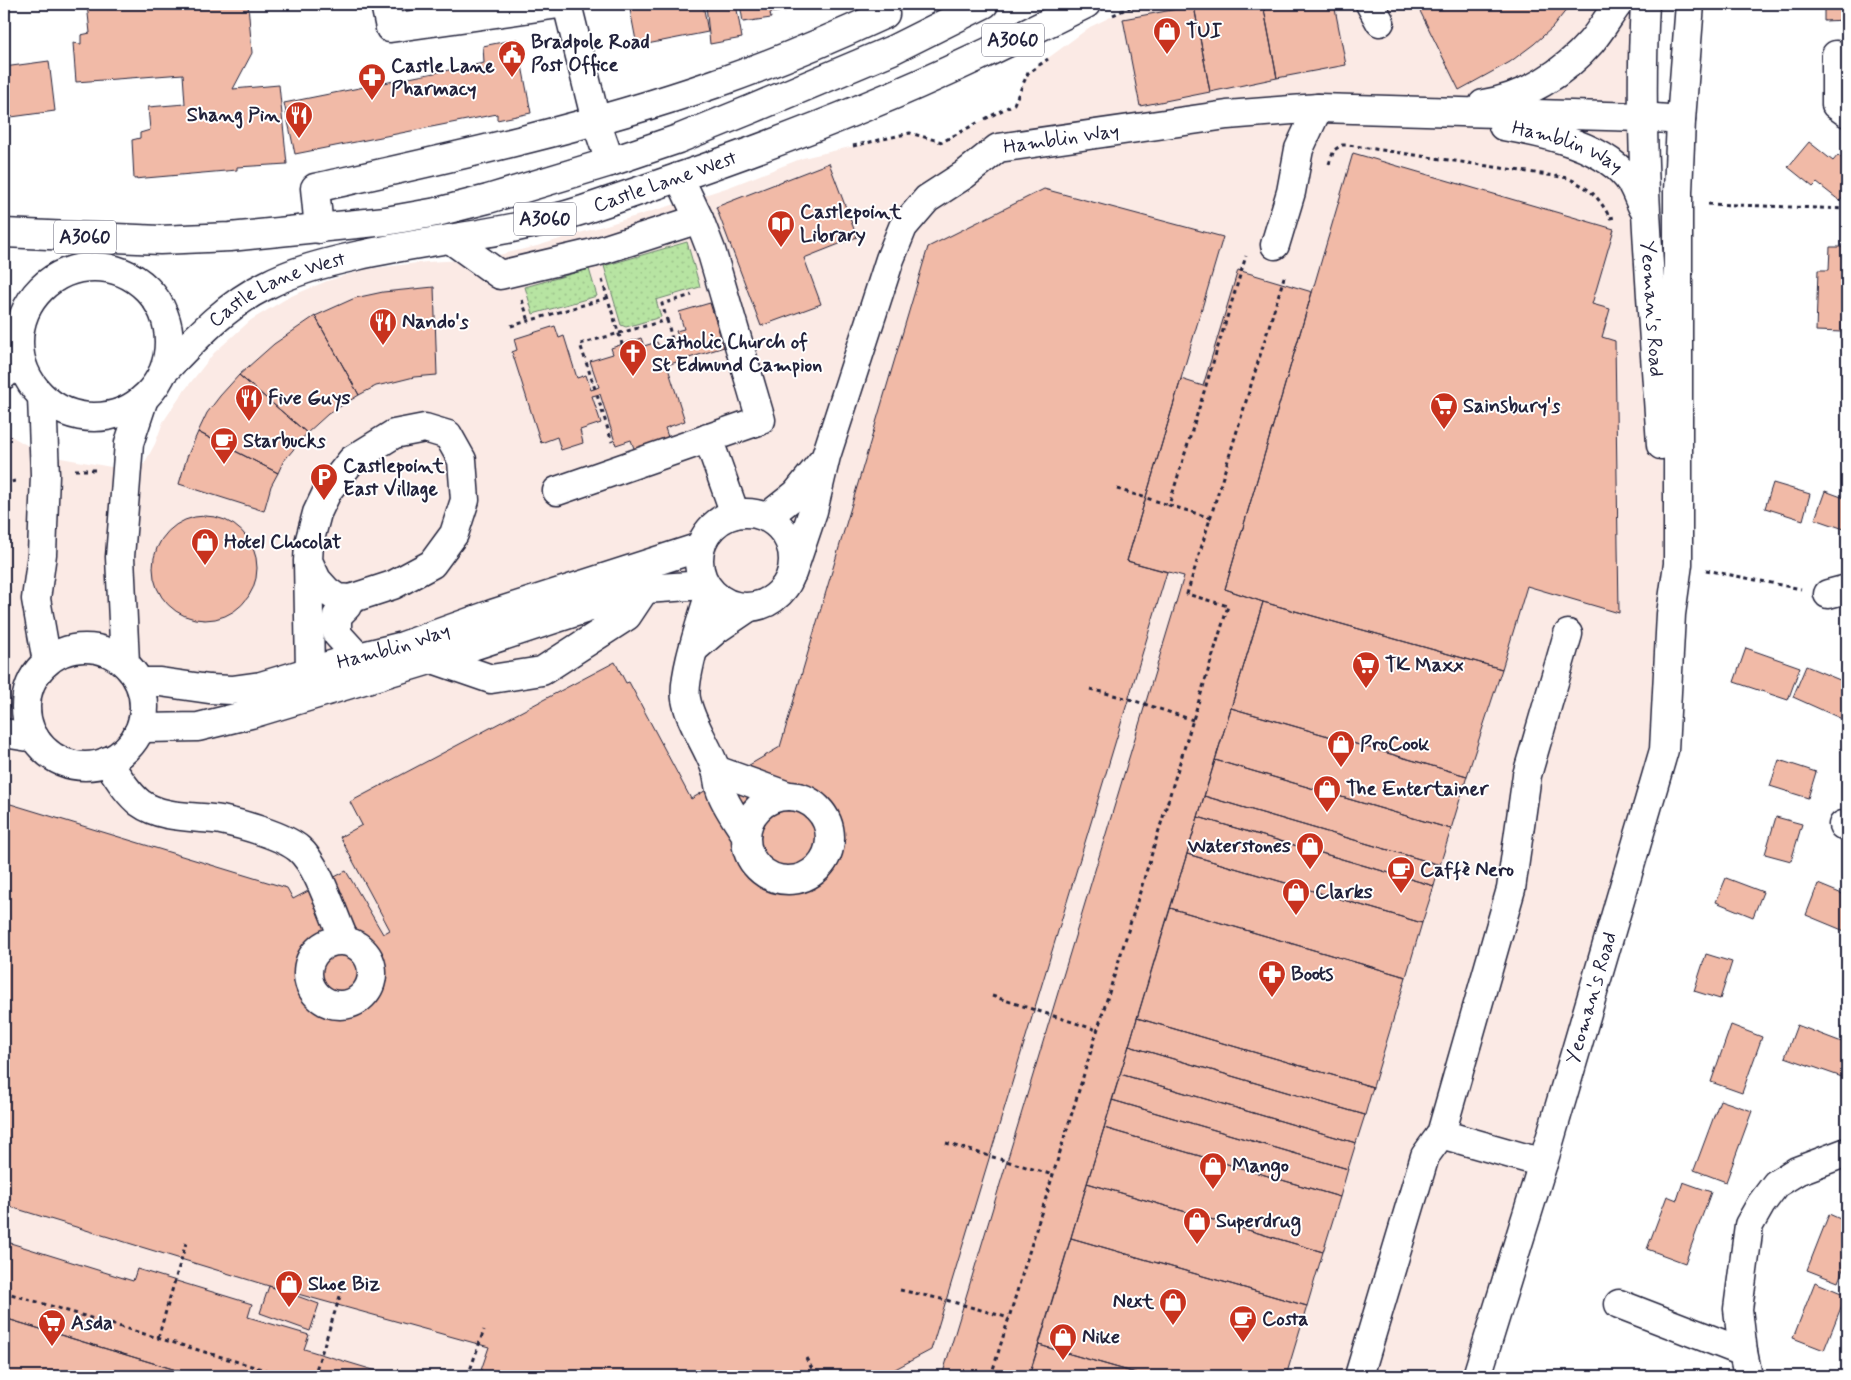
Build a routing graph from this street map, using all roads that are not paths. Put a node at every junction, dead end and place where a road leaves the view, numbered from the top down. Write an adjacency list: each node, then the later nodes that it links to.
1 (385, 4): 2 (main road)
2 (559, 4)
3 (567, 4): 17 (main road)
4 (984, 4): 10 (main road, Castle Lane West / A3060)
5 (1086, 4): 19 (main road, Castle Lane West / A3060)
6 (1618, 4): 13 (main road, Hamblin Way)
7 (1645, 4): 15 (main road, Yeoman's Road)
8 (1690, 4): 16 (main road, Yeoman's Road)
9 (884, 9): 10 (main road); 17 (main road)
10 (892, 50): 18 (main road, Castle Lane West / A3060)
11 (1836, 55): 14 (main road)
12 (1318, 108): 13 (main road, Hamblin Way); 26 (main road); 34 (main road, Hamblin Way)
13 (1430, 111): 15 (main road, Hamblin Way); 20 (main road, Hamblin Way)
14 (1847, 113)
15 (1642, 117): 16 (main road, Hamblin Way); 20 (main road, Yeoman's Road)
16 (1681, 120): 45 (main road, Yeoman's Road)
17 (596, 121): 18 (main road); 22 (main road)
18 (610, 162): 22 (main road, Castle Lane West / A3060)
19 (679, 177): 21 (main road); 24 (main road, Castle Lane West / A3060)
20 (1646, 214): 45 (main road, Yeoman's Road)
21 (699, 219): 24 (main road); 33 (main road)
22 (320, 228): 25 (main road, Castle Lane West / A3060)
23 (7, 233): 25 (main road, Castle Lane West / A3060); 27 (main road, Castle Lane West / A3060)
24 (450, 239): 30 (main road, Castle Lane West / A3060)
25 (160, 240): 28 (main road, Castle Lane West / A3060)
26 (1275, 245)
27 (76, 268): 28 (main road); 29 (main road)
28 (110, 268): 30 (main road)
29 (9, 359): 31 (main road)
30 (165, 370): 32 (main road)
31 (42, 396): 32 (main road); 50 (main road)
32 (144, 398): 51 (main road)
33 (708, 438): 35 (main road); 36 (main road)
34 (826, 456): 37 (main road, Hamblin Way); 40 (main road, Hamblin Way)
35 (557, 491)
36 (735, 514): 37 (main road); 38 (main road)
37 (767, 517): 40 (main road)
38 (700, 548): 41 (main road); 42 (main road)
39 (308, 561): 43 (main road); 43 (main road); 52 (main road)
40 (792, 572): 44 (main road, Hamblin Way)
41 (644, 577): 42 (main road, Hamblin Way); 48 (main road, Hamblin Way); 49 (main road, Hamblin Way); 49 (main road, Hamblin Way)
42 (708, 588): 44 (main road); 47 (main road)
43 (350, 599): 48 (main road)
44 (748, 608): 47 (main road, Hamblin Way)
45 (1672, 614): 64 (main road, Yeoman's Road)
46 (1568, 634): 62 (main road)
47 (694, 649): 58 (main road)
48 (358, 657): 52 (main road, Hamblin Way)
49 (433, 660): 55 (main road, Hamblin Way)
50 (47, 662): 51 (main road); 53 (main road)
51 (132, 672): 52 (main road, Hamblin Way); 55 (main road)
52 (310, 672)
53 (15, 697): 56 (main road)
54 (4, 733): 56 (main road)
55 (138, 733): 57 (main road)
56 (35, 738): 57 (main road)
57 (107, 761): 61 (main road)
58 (716, 770): 59 (main road); 60 (main road)
59 (788, 796): 60 (main road); 60 (main road)
60 (746, 835)
61 (345, 941)
62 (1441, 1134): 64 (main road); 67 (main road)
63 (1847, 1152): 66 (main road)
64 (1543, 1163): 68 (main road, Yeoman's Road)
65 (1619, 1304): 66 (main road)
66 (1746, 1364)
67 (1359, 1376)
68 (1477, 1376)

